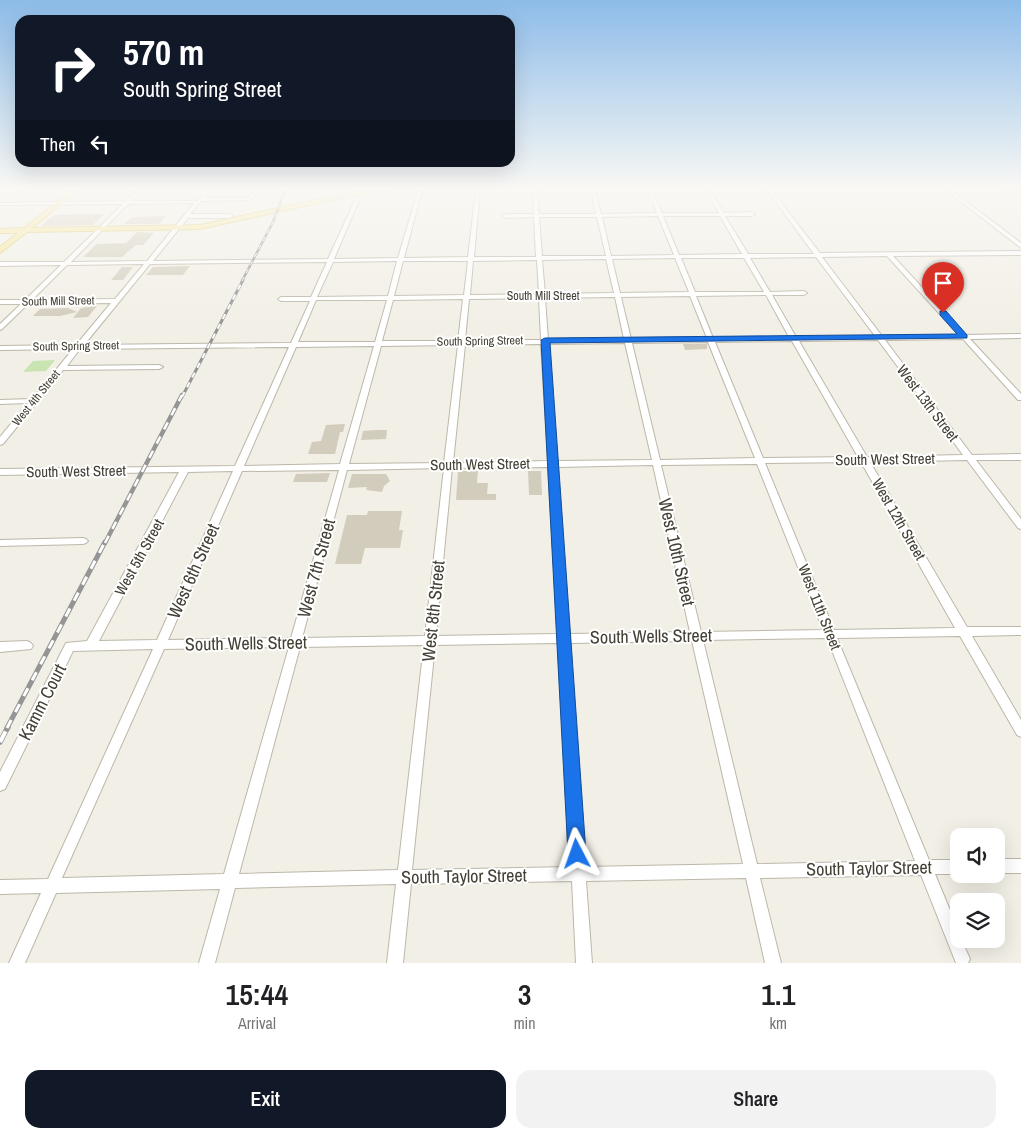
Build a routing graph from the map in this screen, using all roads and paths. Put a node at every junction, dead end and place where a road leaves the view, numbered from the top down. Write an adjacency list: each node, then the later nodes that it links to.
1 (19, 235): 14 (main road)
2 (95, 235): 26 (street)
3 (170, 235): 25 (street, West 4th Street)
4 (342, 235): 24 (street, West 6th Street)
5 (408, 235): 23 (street, West 7th Street)
6 (473, 235): 21 (street, West 8th Street)
7 (538, 235): 22 (street)
8 (603, 235): 20 (street, West 10th Street)
9 (669, 235): 18 (street, West 11th Street)
10 (734, 235): 19 (street, West 12th Street)
11 (803, 235): 17 (street, West 13th Street)
12 (1007, 235): 13 (street)
13 (1021, 246)
14 (0, 251)
15 (1021, 253): 16 (street)
16 (888, 254): 17 (street); 41 (street)
17 (818, 255): 19 (street); 43 (street, West 13th Street)
18 (678, 256): 19 (street); 20 (street); 30 (street, West 11th Street)
19 (746, 256): 28 (street, West 12th Street)
20 (609, 257): 22 (street); 32 (street, West 10th Street)
21 (470, 258): 22 (street); 23 (street); 33 (street, West 8th Street)
22 (539, 258): 31 (street)
23 (401, 259): 24 (street); 34 (street, West 7th Street)
24 (331, 260): 25 (street); 36 (street, West 6th Street)
25 (149, 262): 26 (street); 37 (street, West 4th Street)
26 (66, 263): 27 (street); 39 (street)
27 (0, 264)
28 (768, 294): 29 (street, South Mill Street); 30 (street, South Mill Street); 44 (street, West 12th Street)
29 (804, 294)
30 (693, 295): 32 (street, South Mill Street); 45 (street, West 11th Street)
31 (542, 296): 32 (street, South Mill Street); 33 (street, South Mill Street); 46 (street)
32 (618, 296): 47 (street, West 10th Street)
33 (466, 297): 34 (street, South Mill Street); 48 (street, West 8th Street)
34 (391, 298): 36 (street, South Mill Street); 49 (street, West 7th Street)
35 (281, 299): 36 (street, South Mill Street)
36 (314, 299): 50 (street, West 6th Street)
37 (117, 301): 39 (street, South Mill Street); 51 (street, West 4th Street)
38 (0, 302): 39 (street, South Mill Street)
39 (26, 302): 40 (street)
40 (0, 328)
41 (964, 336): 42 (street, South Spring Street); 43 (street, South Spring Street); 55 (street)
42 (1021, 336)
43 (879, 337): 44 (street, South Spring Street); 60 (street, West 13th Street)
44 (794, 338): 45 (street, South Spring Street); 61 (street, West 12th Street)
45 (711, 339): 47 (street, South Spring Street); 62 (street, West 11th Street)
46 (545, 340): 47 (street, South Spring Street); 48 (street, South Spring Street); 64 (street)
47 (628, 340): 63 (street, West 10th Street)
48 (462, 341): 49 (street, South Spring Street); 65 (street, West 8th Street)
49 (378, 342): 50 (street, South Spring Street); 66 (street, West 7th Street)
50 (295, 343): 51 (street, South Spring Street); 67 (street, West 6th Street)
51 (79, 346): 52 (street, South Spring Street); 54 (street, West 4th Street)
52 (0, 348)
53 (159, 367): 54 (street)
54 (61, 368): 56 (street, West 4th Street)
55 (1021, 398)
56 (34, 401): 57 (street); 58 (street, West 4th Street)
57 (0, 402)
58 (0, 442)
59 (1021, 457): 60 (street, South West Street)
60 (970, 458): 61 (street, South West Street); 70 (street, West 13th Street)
61 (865, 459): 62 (street, South West Street); 73 (street, West 12th Street)
62 (762, 460): 63 (street, South West Street); 75 (street, West 11th Street)
63 (656, 462): 64 (street, South West Street); 76 (street, West 10th Street)
64 (553, 463): 65 (street, South West Street); 77 (street)
65 (448, 465): 66 (street, South West Street); 78 (street, West 8th Street)
66 (343, 466): 67 (street, South West Street); 79 (street, West 7th Street)
67 (239, 468): 68 (street, South West Street); 80 (street, West 6th Street)
68 (185, 469): 69 (street, South West Street); 81 (street, West 5th Street)
69 (0, 472)
70 (1021, 526)
71 (83, 541): 72 (street)
72 (0, 543)
73 (964, 631): 74 (street, South Wells Street); 75 (street, South Wells Street); 85 (street, West 12th Street)
74 (1021, 631)
75 (831, 633): 76 (street, South Wells Street); 89 (street, West 11th Street)
76 (697, 635): 77 (street, South Wells Street); 91 (street, West 10th Street)
77 (564, 637): 78 (street, South Wells Street); 92 (street)
78 (429, 640): 79 (street, South Wells Street); 93 (street, West 8th Street)
79 (296, 642): 80 (street, South Wells Street); 94 (street, West 7th Street)
80 (161, 644): 81 (street, South Wells Street); 95 (street, West 6th Street)
81 (91, 645): 84 (street, South Wells Street)
82 (0, 646): 83 (street)
83 (27, 646)
84 (70, 646): 86 (street, Kamm Court)
85 (1021, 731)
86 (0, 785)
87 (1005, 866): 88 (street)
88 (1021, 866)
89 (925, 867): 90 (street, South Taylor Street); 91 (street, South Taylor Street); 97 (street, West 11th Street)
90 (950, 867)
91 (752, 870): 92 (street, South Taylor Street); 102 (street, West 10th Street)
92 (579, 874): 93 (street, South Taylor Street); 101 (street)
93 (405, 877): 94 (street, South Taylor Street); 100 (street, West 8th Street)
94 (230, 882): 95 (street, South Taylor Street); 99 (street, West 7th Street)
95 (52, 886): 96 (street, South Taylor Street); 98 (street, West 6th Street)
96 (0, 887)
97 (962, 959)
98 (17, 963)
99 (207, 963)
100 (395, 963)
101 (584, 963)
102 (773, 963)

